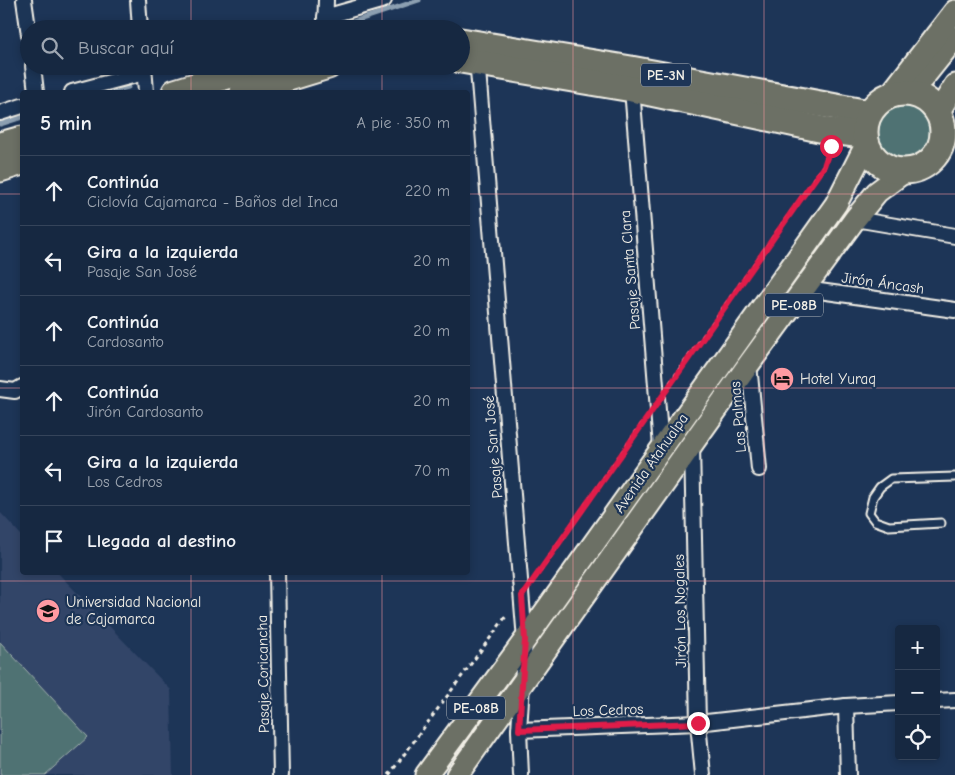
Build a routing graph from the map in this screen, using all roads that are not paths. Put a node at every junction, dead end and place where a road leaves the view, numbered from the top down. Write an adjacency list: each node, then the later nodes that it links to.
1 (24, 0): 6 (street)
2 (138, 0): 7 (street)
3 (326, 0): 8 (street)
4 (384, 0): 9 (street)
5 (955, 11): 26 (main road)
6 (27, 20)
7 (139, 20)
8 (325, 20)
9 (333, 20)
10 (955, 38): 26 (main road)
11 (470, 51): 20 (highway, PE-3N)
12 (470, 51): 30 (highway, PE-3N)
13 (470, 61): 50 (street, Pasaje San José)
14 (34, 75): 21 (street)
15 (128, 75): 22 (street)
16 (144, 75): 23 (street)
17 (282, 75): 18 (highway)
18 (266, 78): 24 (highway); 25 (highway)
19 (955, 85): 29 (main road)
20 (632, 89): 30 (highway, PE-3N); 45 (street, Pasaje Santa Clara)
21 (36, 90)
22 (79, 90)
23 (146, 90)
24 (188, 90)
25 (246, 90)
26 (897, 94): 29 (highway); 30 (highway)
27 (20, 107): 28 (street)
28 (0, 113)
29 (946, 118): 33 (highway)
30 (866, 131): 36 (highway); 45 (main road, Avenida Atahualpa / PE-08B)
31 (20, 140): 32 (highway)
32 (0, 145)
33 (944, 158): 36 (highway)
34 (20, 163): 35 (highway)
35 (0, 168)
36 (904, 172): 37 (main road, Avenida Atahualpa / PE-08B)
37 (855, 219): 38 (street); 39 (main road, Avenida Atahualpa / PE-08B)
38 (955, 236)
39 (806, 289): 40 (street, Jirón Áncash); 41 (main road, Avenida Atahualpa / PE-08B)
40 (955, 310)
41 (750, 364): 44 (main road, Avenida Atahualpa / PE-08B); 46 (street, Las Palmas)
42 (0, 388): 43 (street)
43 (20, 388)
44 (692, 446): 51 (main road, Avenida Atahualpa / PE-08B); 56 (street, Jirón Los Nogales)
45 (661, 447): 50 (main road, Avenida Atahualpa / PE-08B)
46 (759, 468)
47 (955, 477): 48 (lane)
48 (941, 523)
49 (277, 575): 58 (street, Pasaje Coricancha)
50 (525, 640): 51 (street, Pasaje San José); 59 (main road, Avenida Atahualpa / PE-08B)
51 (524, 683): 57 (street, Pasaje San José); 60 (main road, Avenida Atahualpa / PE-08B)
52 (955, 700): 53 (street)
53 (940, 701)
54 (895, 703): 55 (street, Los Cedros)
55 (846, 706): 56 (street, Los Cedros); 63 (street)
56 (698, 723): 57 (street, Los Cedros); 62 (street, Jirón Los Nogales)
57 (519, 730): 61 (street, Pasaje San José)
58 (281, 775)
59 (426, 775)
60 (457, 775)
61 (521, 775)
62 (703, 775)
63 (848, 775)

